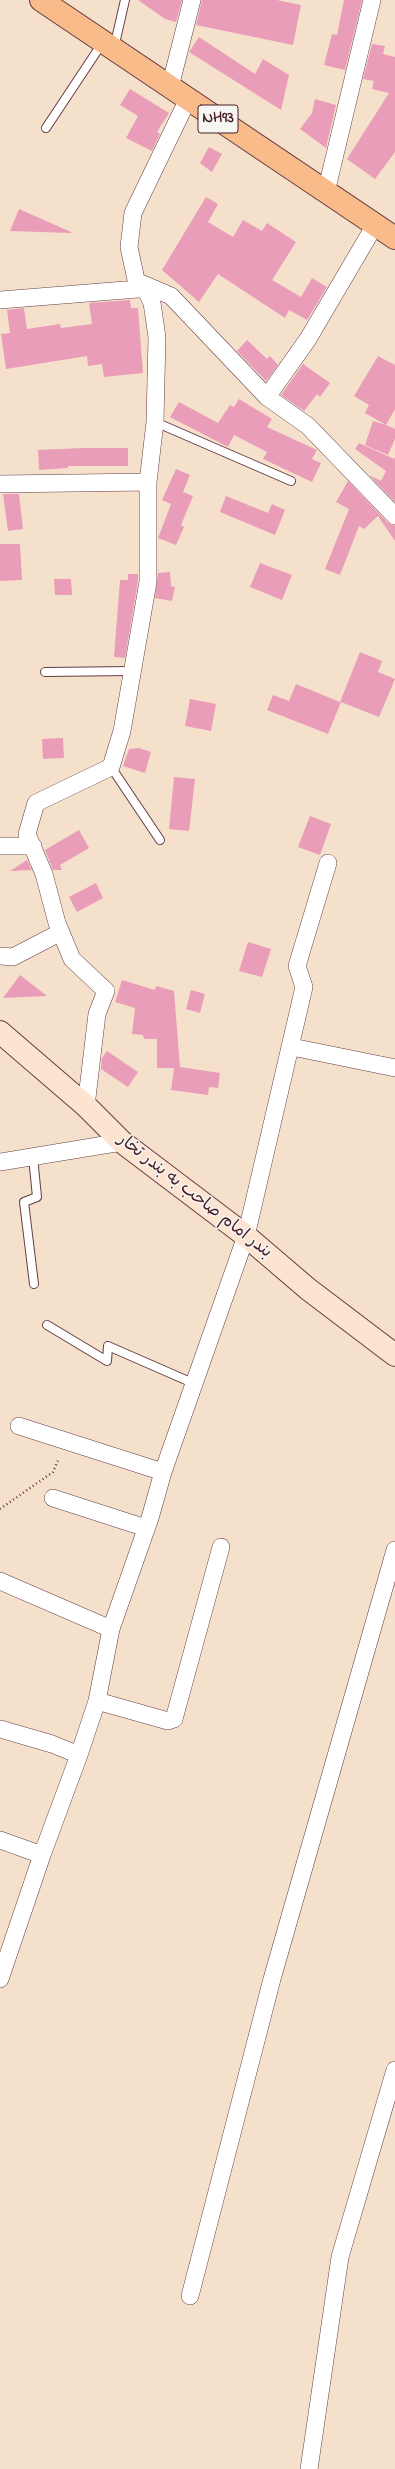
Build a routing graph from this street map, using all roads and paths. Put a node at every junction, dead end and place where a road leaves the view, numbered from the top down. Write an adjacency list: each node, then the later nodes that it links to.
1 (41, 0): 5 (main road, NH93)
2 (125, 0): 5 (lane)
3 (192, 0): 6 (street)
4 (372, 0): 9 (street)
5 (108, 46): 6 (main road, NH93); 8 (lane)
6 (170, 87): 7 (main road, NH93)
7 (188, 99): 9 (main road, NH93); 12 (street)
8 (46, 128)
9 (326, 192): 10 (main road, NH93)
10 (376, 225): 11 (main road, NH93); 14 (street)
11 (395, 238)
12 (141, 286): 13 (street); 14 (street); 15 (street)
13 (0, 296)
14 (267, 397): 19 (street)
15 (155, 422): 16 (lane); 17 (street)
16 (291, 481)
17 (148, 482): 18 (street); 20 (street)
18 (0, 484)
19 (395, 516)
20 (132, 671): 21 (lane); 22 (street)
21 (45, 672)
22 (111, 767): 23 (lane); 25 (street)
23 (160, 840)
24 (0, 846): 25 (street)
25 (33, 846): 27 (street)
26 (328, 864): 30 (street)
27 (61, 932): 28 (street); 32 (street)
28 (0, 956)
29 (0, 1032): 32 (main road, بندر امام صاحب به بندر تخار)
30 (292, 1046): 31 (street); 36 (street)
31 (395, 1068)
32 (86, 1106): 33 (main road, بندر امام صاحب به بندر تخار)
33 (122, 1142): 34 (street); 36 (main road, بندر امام صاحب به بندر تخار)
34 (32, 1157): 35 (street); 37 (lane)
35 (0, 1162)
36 (246, 1236): 39 (main road, بندر امام صاحب به بندر تخار); 40 (street)
37 (34, 1284)
38 (47, 1325): 40 (lane)
39 (395, 1355)
40 (195, 1384): 43 (street)
41 (19, 1426): 42 (street)
42 (67, 1441): 43 (street); 45 (path)
43 (163, 1472): 46 (street)
44 (53, 1498): 46 (street)
45 (0, 1509)
46 (146, 1528): 50 (street)
47 (221, 1546): 51 (street)
48 (395, 1550): 58 (street)
49 (0, 1581): 50 (street)
50 (111, 1629): 51 (street)
51 (96, 1701): 53 (street)
52 (0, 1729): 53 (street)
53 (79, 1756): 55 (street)
54 (0, 1840): 55 (street)
55 (42, 1854): 56 (street)
56 (0, 1977)
57 (395, 2070): 59 (street)
58 (190, 2296)
59 (309, 2469)

